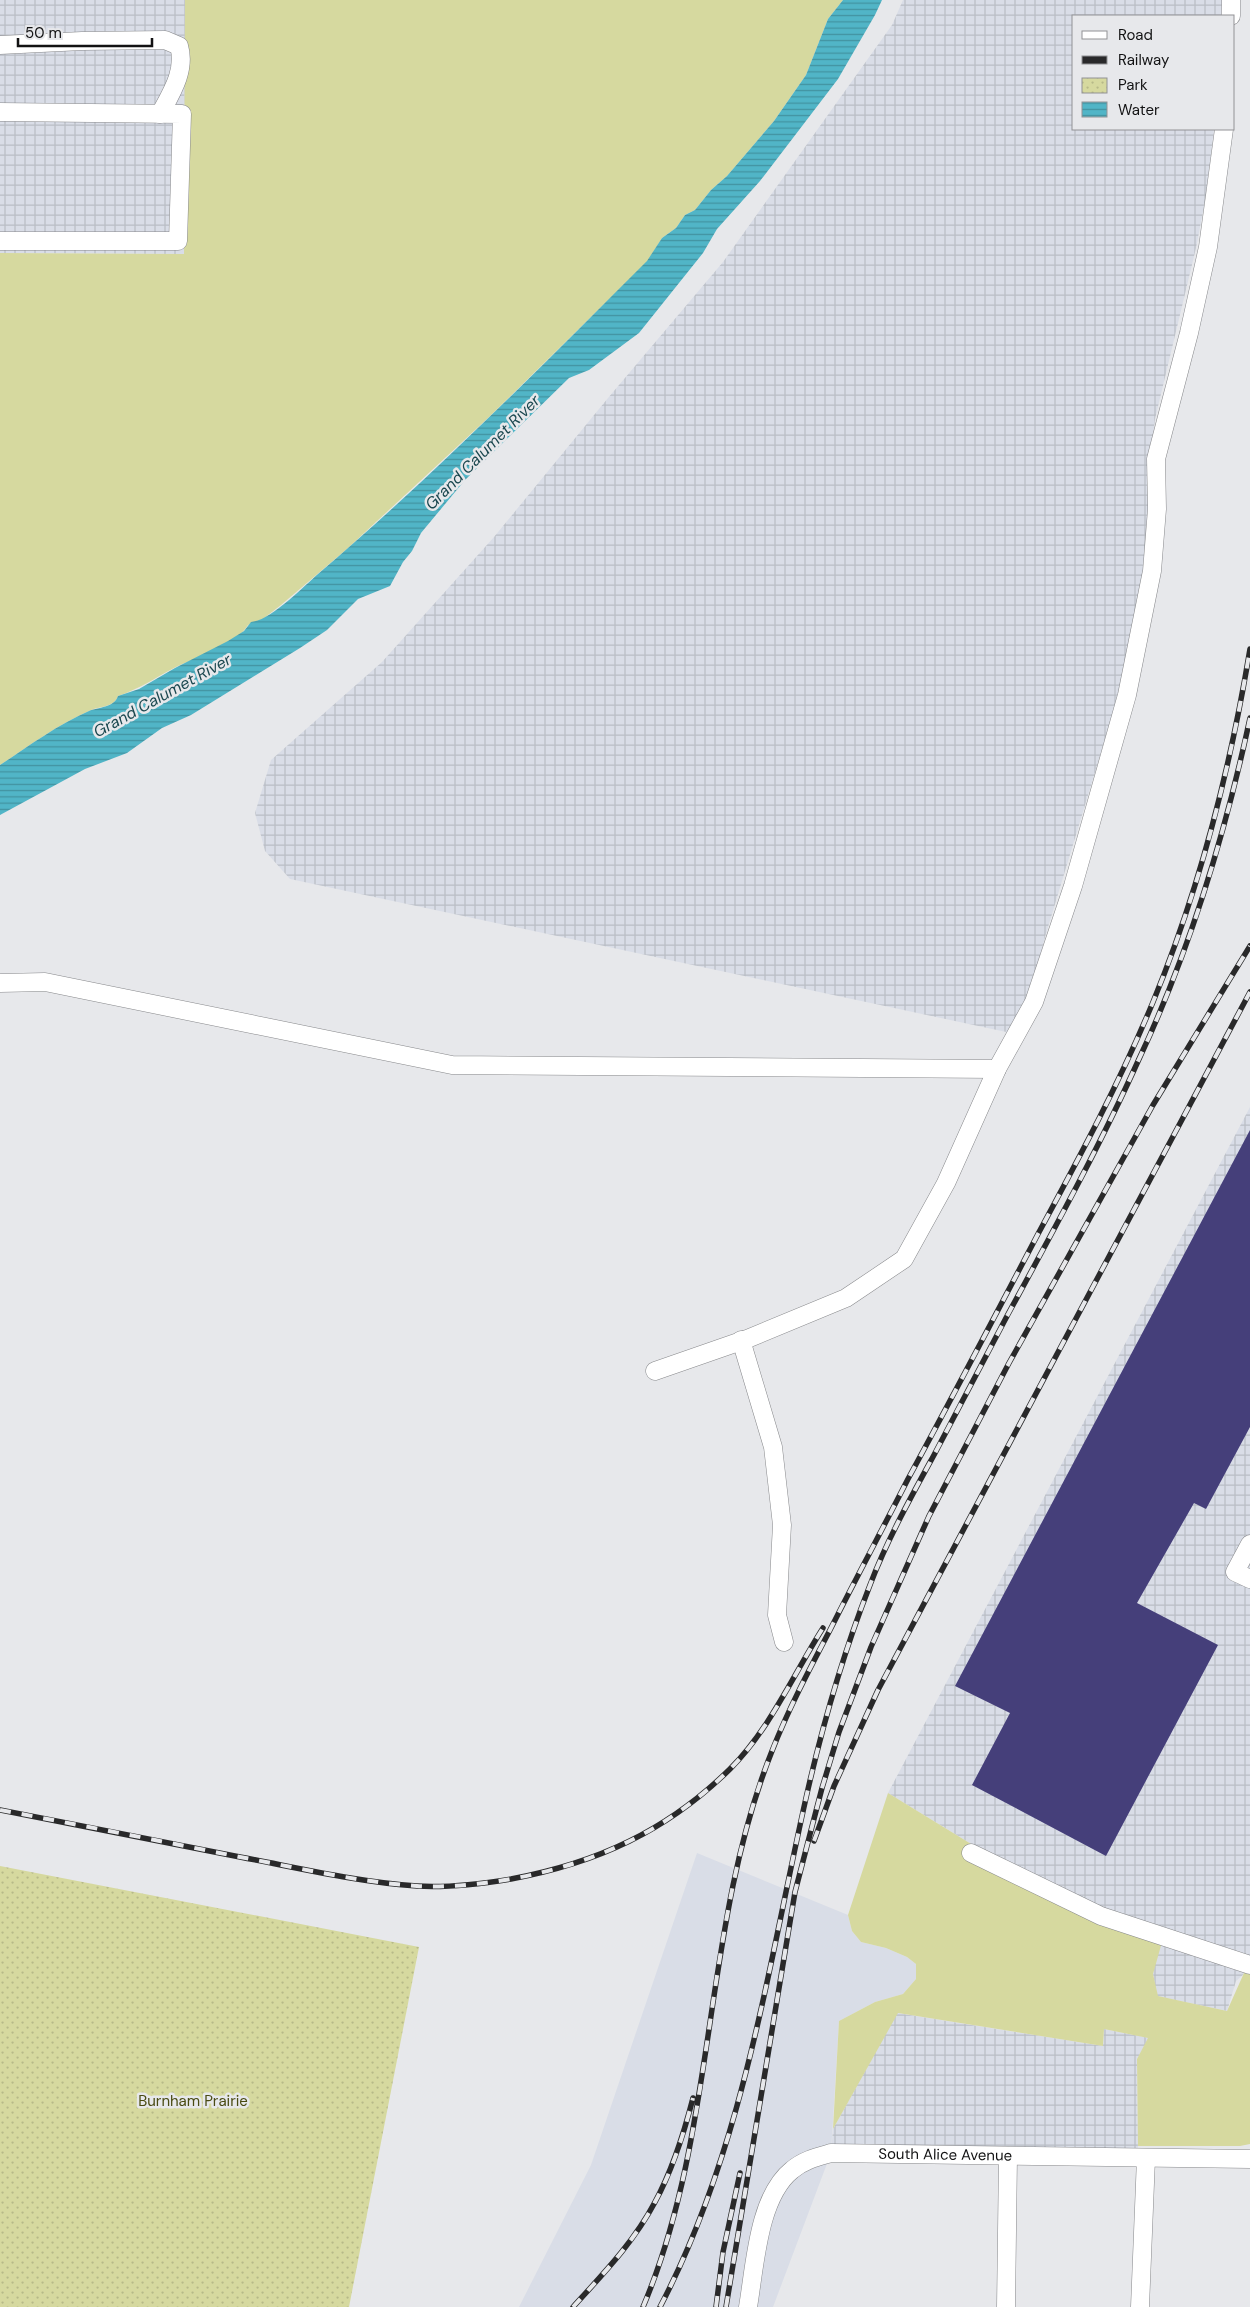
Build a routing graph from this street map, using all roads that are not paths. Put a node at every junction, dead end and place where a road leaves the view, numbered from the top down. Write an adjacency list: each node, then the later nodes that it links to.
1 (1232, 0): 2 (street)
2 (1231, 15)
3 (0, 45): 5 (street)
4 (0, 112): 5 (street)
5 (160, 114): 7 (street)
6 (1224, 130): 9 (street)
7 (0, 242)
8 (0, 983): 9 (street)
9 (998, 1069): 10 (street)
10 (741, 1340): 11 (street); 14 (street)
11 (655, 1371)
12 (1250, 1544): 13 (street)
13 (1250, 1579)
14 (784, 1642)
15 (971, 1853): 16 (street)
16 (1250, 1965)
17 (1008, 2156): 18 (street, South Alice Avenue); 20 (street, South Alice Avenue); 21 (street)
18 (1146, 2158): 19 (street, South Alice Avenue); 22 (street)
19 (1250, 2159)
20 (748, 2307)
21 (1006, 2307)
22 (1140, 2307)

